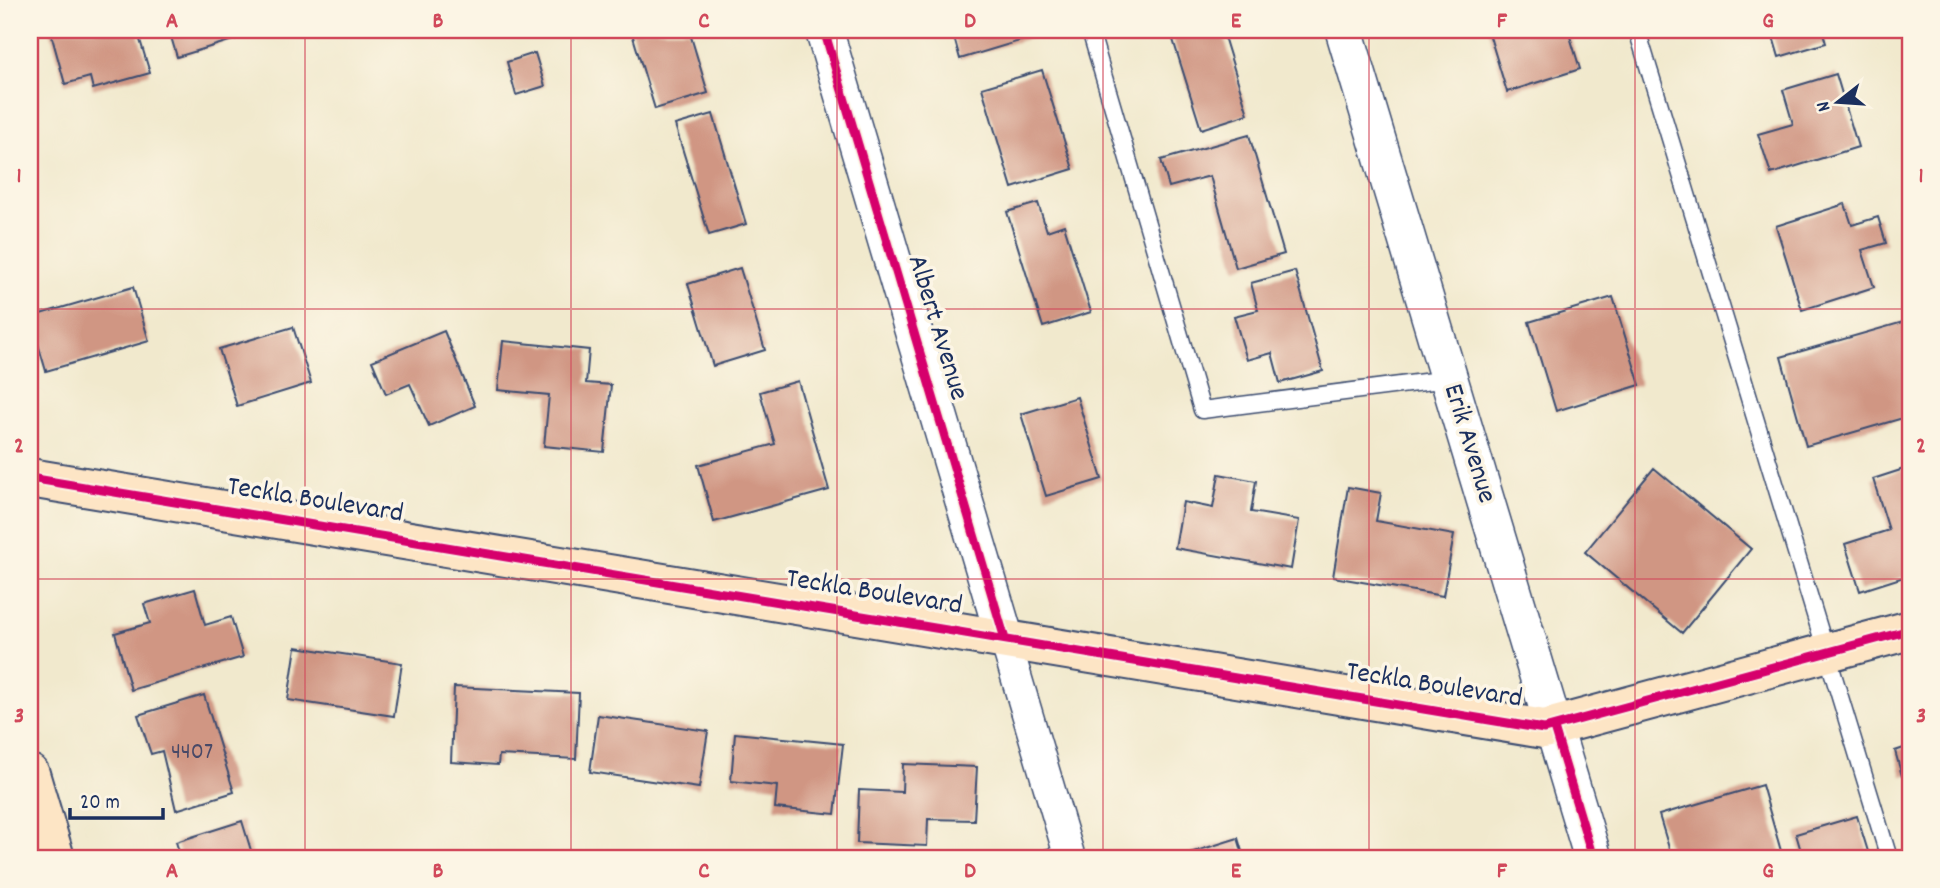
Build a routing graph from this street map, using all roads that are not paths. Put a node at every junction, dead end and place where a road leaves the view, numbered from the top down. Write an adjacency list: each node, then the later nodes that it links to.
1 (824, 30): 8 (street, Albert Avenue)
2 (1090, 30): 5 (lane)
3 (1344, 30): 5 (street, Erik Avenue)
4 (1637, 30): 9 (lane)
5 (1448, 379): 10 (street, Erik Avenue)
6 (30, 478): 8 (main road, Teckla Boulevard)
7 (1910, 630): 9 (main road, Teckla Boulevard)
8 (1005, 639): 10 (main road, Teckla Boulevard); 12 (street, Albert Avenue)
9 (1825, 653): 10 (main road, Teckla Boulevard); 15 (lane)
10 (1554, 728): 14 (street, Erik Avenue)
11 (30, 774): 13 (main road)
12 (1062, 856)
13 (55, 858)
14 (1593, 858)
15 (1889, 858)

